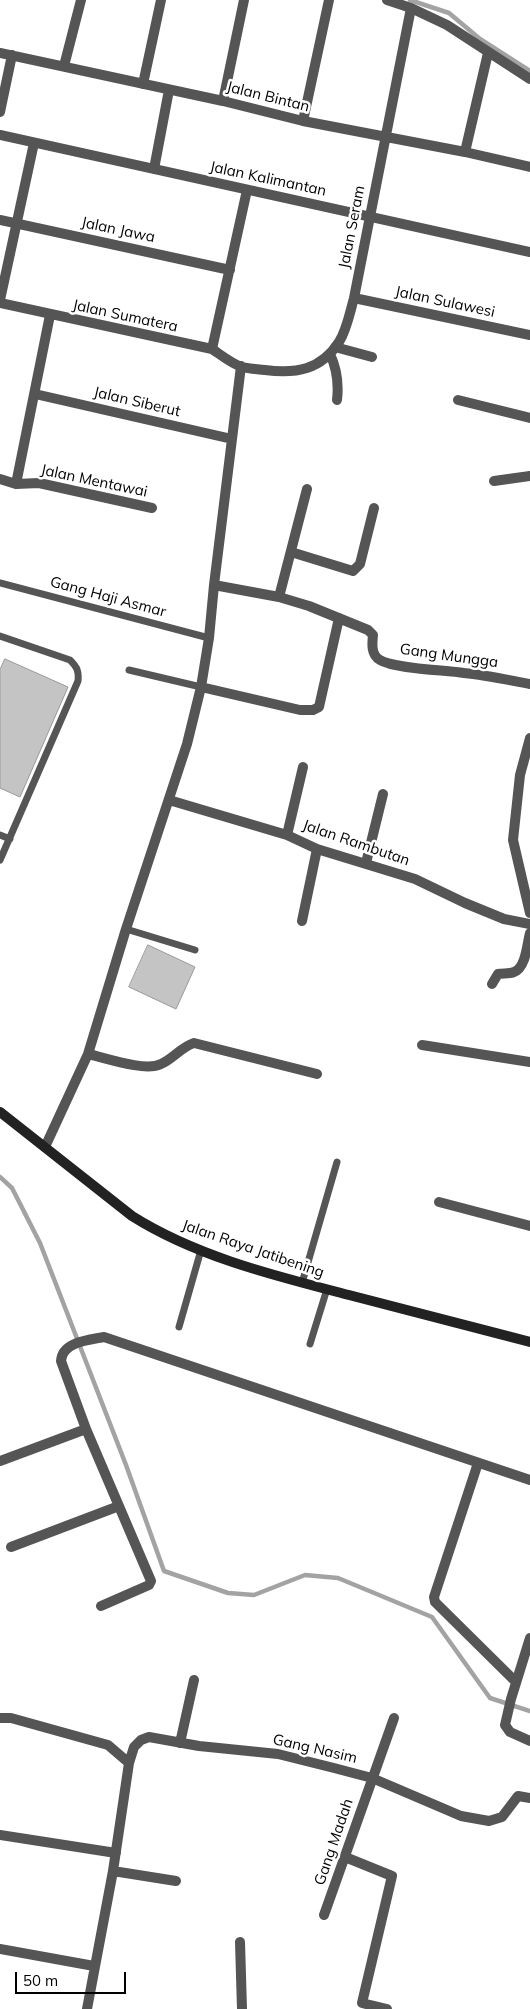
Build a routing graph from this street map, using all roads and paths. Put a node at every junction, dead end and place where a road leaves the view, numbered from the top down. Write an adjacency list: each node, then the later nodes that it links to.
1 (81, 0): 10 (street)
2 (161, 0): 12 (street)
3 (244, 0): 14 (street)
4 (329, 0): 16 (street)
5 (387, 0): 6 (street)
6 (411, 8): 8 (street); 18 (street, Jalan Seram)
7 (0, 53): 9 (street, Jalan Bintan)
8 (488, 53): 11 (street); 20 (street)
9 (12, 56): 10 (street, Jalan Bintan); 15 (street)
10 (64, 66): 12 (street, Jalan Bintan)
11 (530, 79)
12 (143, 84): 13 (street, Jalan Bintan)
13 (170, 90): 14 (street, Jalan Bintan); 22 (street)
14 (223, 101): 16 (street, Jalan Bintan)
15 (0, 112)
16 (303, 121): 18 (street, Jalan Bintan)
17 (0, 135): 19 (street, Jalan Kalimantan)
18 (386, 136): 20 (street, Jalan Bintan); 24 (street, Jalan Seram)
19 (34, 143): 22 (street, Jalan Kalimantan); 26 (street)
20 (465, 152): 21 (street, Jalan Bintan)
21 (530, 167)
22 (154, 168): 23 (street, Jalan Kalimantan)
23 (247, 190): 24 (street, Jalan Kalimantan); 28 (street)
24 (369, 216): 27 (street, Jalan Kalimantan); 29 (street, Jalan Seram)
25 (0, 220): 26 (street, Jalan Jawa)
26 (16, 224): 28 (street, Jalan Jawa); 30 (street)
27 (530, 252)
28 (230, 270): 33 (street)
29 (354, 298): 32 (street, Jalan Sulawesi); 34 (street, Jalan Seram)
30 (0, 302): 31 (street, Jalan Sumatera)
31 (50, 315): 33 (street, Jalan Sumatera); 37 (street)
32 (530, 335)
33 (212, 349): 36 (street, Jalan Sumatera)
34 (333, 350): 35 (street); 36 (street); 38 (street)
35 (372, 357)
36 (240, 366): 41 (street)
37 (35, 394): 41 (street, Jalan Siberut); 45 (street)
38 (336, 400)
39 (458, 400): 40 (street)
40 (530, 418)
41 (232, 439): 51 (street)
42 (530, 476): 44 (street)
43 (0, 479): 45 (street, Jalan Mentawai)
44 (494, 481)
45 (16, 484): 47 (street, Jalan Mentawai)
46 (307, 489): 49 (street)
47 (152, 508)
48 (374, 508): 49 (street)
49 (291, 552): 52 (street)
50 (0, 583): 55 (lane, Gang Haji Asmar)
51 (214, 585): 52 (street, Gang Mungga); 55 (street)
52 (278, 597): 53 (street, Gang Mungga)
53 (339, 618): 57 (street, Gang Mungga); 58 (street)
54 (0, 636): 65 (lane)
55 (209, 638): 58 (street)
56 (129, 670): 58 (lane)
57 (530, 684)
58 (201, 687): 62 (street)
59 (530, 738): 69 (street)
60 (303, 767): 64 (street)
61 (383, 794): 68 (street)
62 (169, 800): 64 (street, Jalan Rambutan); 72 (street)
63 (0, 835): 65 (lane)
64 (287, 836): 66 (street, Jalan Rambutan)
65 (10, 839): 67 (lane)
66 (317, 849): 68 (street, Jalan Rambutan); 70 (street)
67 (0, 860)
68 (366, 863): 71 (street, Jalan Rambutan)
69 (530, 913)
70 (302, 921)
71 (530, 924)
72 (126, 929): 74 (lane); 77 (street)
73 (530, 933): 75 (street)
74 (195, 950)
75 (492, 984)
76 (422, 1045): 78 (street)
77 (88, 1054): 79 (street); 81 (street)
78 (530, 1062)
79 (317, 1074)
80 (0, 1112): 81 (main road, Jalan Raya Jatibening)
81 (46, 1147): 85 (main road, Jalan Raya Jatibening)
82 (337, 1162): 86 (lane)
83 (439, 1202): 84 (street)
84 (530, 1226)
85 (201, 1250): 86 (main road, Jalan Raya Jatibening); 88 (lane)
86 (302, 1283): 87 (main road, Jalan Raya Jatibening)
87 (327, 1289): 89 (main road, Jalan Raya Jatibening); 90 (lane)
88 (179, 1327)
89 (530, 1342)
90 (310, 1344)
91 (86, 1429): 92 (street); 93 (street); 95 (street)
92 (0, 1461)
93 (478, 1463): 94 (street); 100 (street)
94 (530, 1480)
95 (119, 1506): 96 (street); 97 (street)
96 (11, 1547)
97 (101, 1606)
98 (530, 1638): 100 (street)
99 (194, 1680): 104 (street)
100 (516, 1682): 103 (street)
101 (0, 1718): 105 (street)
102 (394, 1718): 106 (street, Gang Madah)
103 (530, 1741)
104 (180, 1743): 105 (street, Gang Nasim); 106 (street, Gang Nasim)
105 (129, 1763): 109 (street)
106 (372, 1778): 107 (street, Gang Nasim); 110 (street, Gang Madah)
107 (530, 1798)
108 (0, 1835): 109 (street)
109 (116, 1853): 111 (street)
110 (345, 1856): 113 (street, Gang Madah); 119 (street)
111 (113, 1871): 112 (street); 116 (street)
112 (176, 1881)
113 (324, 1915)
114 (240, 1942): 118 (street)
115 (0, 1949): 116 (street)
116 (94, 1966): 117 (street)
117 (87, 2009)
118 (242, 2009)
119 (387, 2009)

